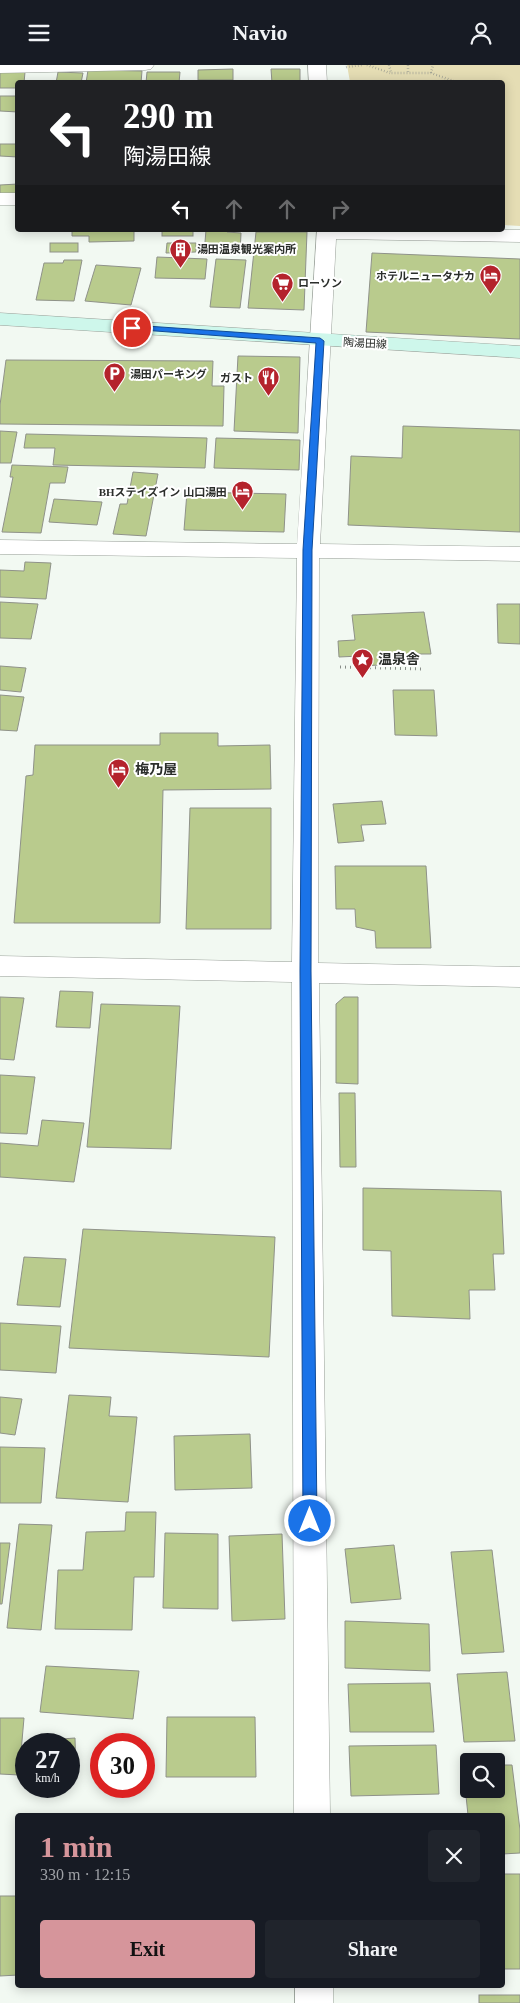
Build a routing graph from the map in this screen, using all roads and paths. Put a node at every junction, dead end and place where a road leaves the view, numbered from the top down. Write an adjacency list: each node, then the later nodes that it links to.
1 (145, 65): 7 (street)
2 (316, 65): 11 (street)
3 (367, 65): 8 (path)
4 (389, 65): 8 (path)
5 (408, 65): 9 (path)
6 (433, 65): 10 (path)
7 (0, 68)
8 (391, 73): 9 (path)
9 (408, 73): 10 (path)
10 (431, 73): 12 (path)
11 (318, 80)
12 (451, 80)
13 (0, 199): 14 (street)
14 (15, 199)
15 (327, 232): 19 (street)
16 (366, 232): 17 (street)
17 (520, 236)
18 (0, 319): 19 (main road, 陶湯田線)
19 (320, 341): 20 (main road, 陶湯田線); 22 (street)
20 (520, 352)
21 (0, 547): 22 (street)
22 (308, 550): 23 (street); 24 (street)
23 (520, 555)
24 (307, 666): 25 (path); 27 (street)
25 (423, 669)
26 (0, 967): 27 (street)
27 (306, 971): 28 (street); 29 (street)
28 (520, 977)
29 (312, 1813)
30 (314, 1988): 31 (street)
31 (314, 2003)

